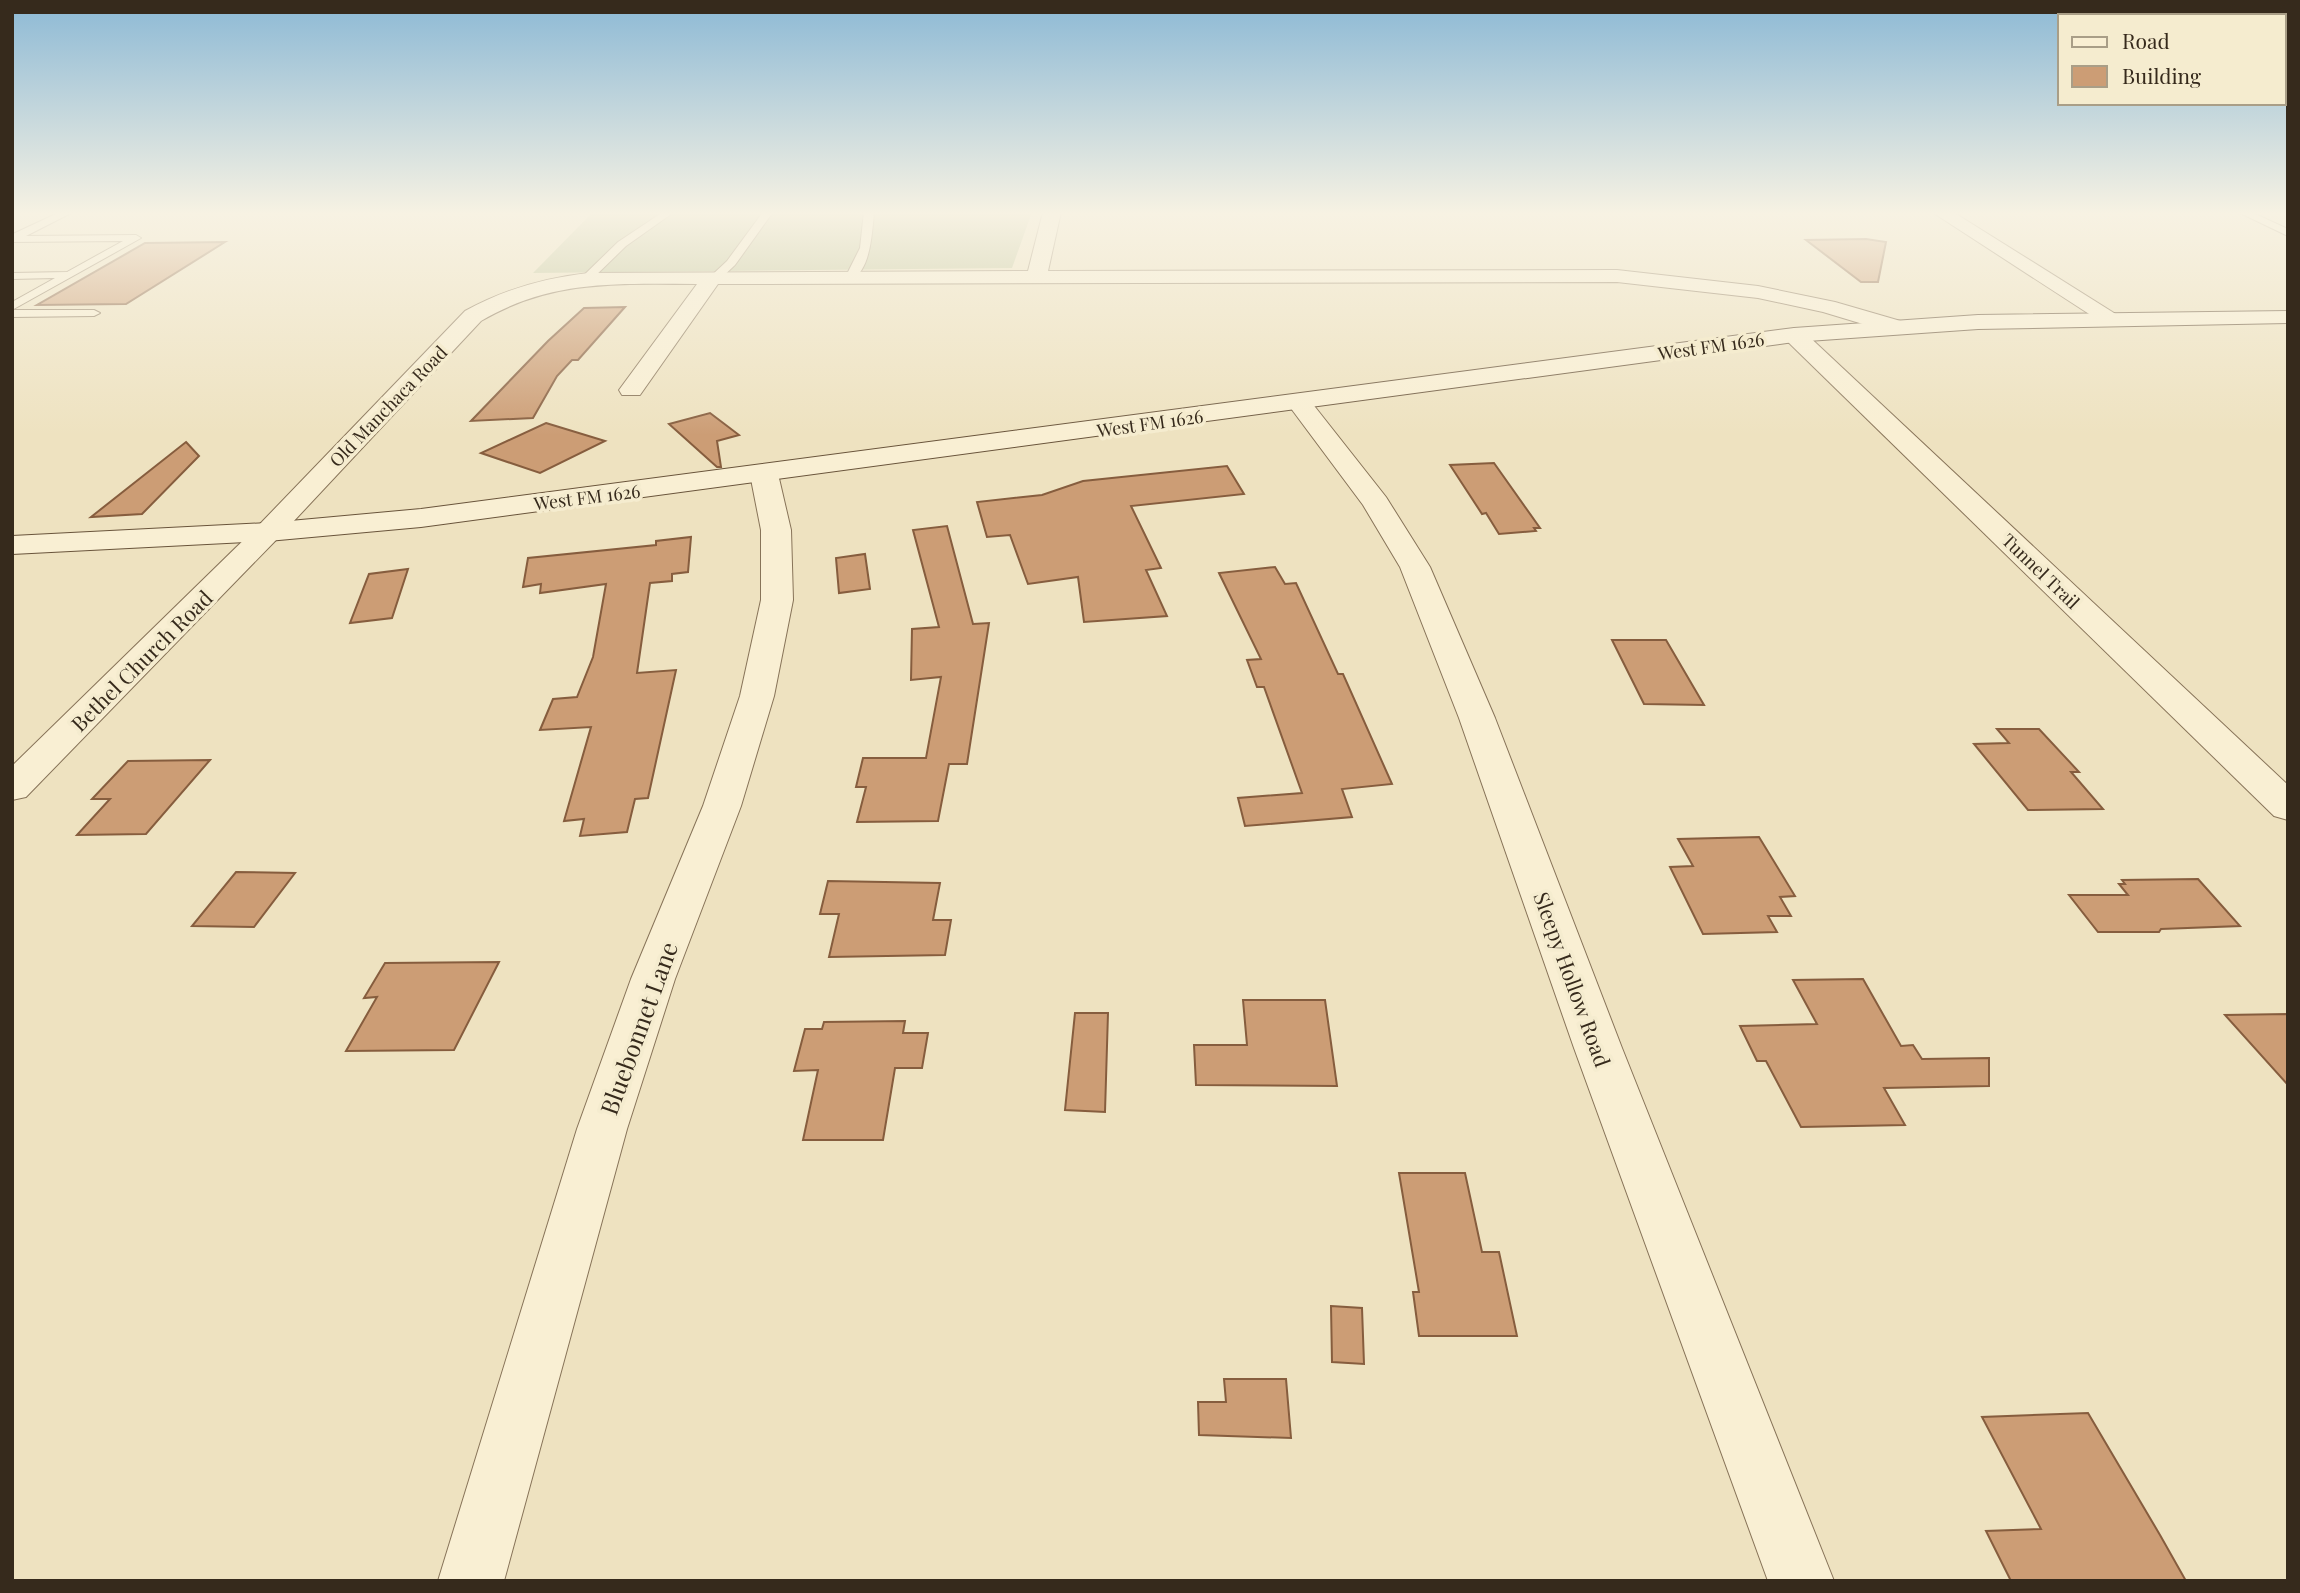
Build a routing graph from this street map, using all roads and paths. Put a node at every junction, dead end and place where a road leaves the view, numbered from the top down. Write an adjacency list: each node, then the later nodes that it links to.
1 (49, 286): 6 (lane)
2 (533, 286): 16 (street, Old Manchaca Road)
3 (708, 286): 13 (street)
4 (1725, 286): 11 (street, Old Manchaca Road)
5 (2060, 286): 10 (street)
6 (12, 307)
7 (94, 313): 8 (lane)
8 (12, 314)
9 (2288, 317): 10 (street, West FM 1626)
10 (2111, 318): 11 (street, West FM 1626)
11 (1896, 327): 12 (street, West FM 1626)
12 (1794, 335): 14 (street, West FM 1626); 19 (street, Tunnel Trail)
13 (631, 390)
14 (1298, 403): 15 (street, West FM 1626); 21 (street, Sleepy Hollow Road)
15 (764, 474): 16 (street, West FM 1626); 20 (street, Bluebonnet Lane)
16 (268, 532): 17 (street, West FM 1626); 18 (street, Bethel Church Road)
17 (12, 545)
18 (12, 788)
19 (2288, 807)
20 (471, 1581)
21 (1801, 1581)

